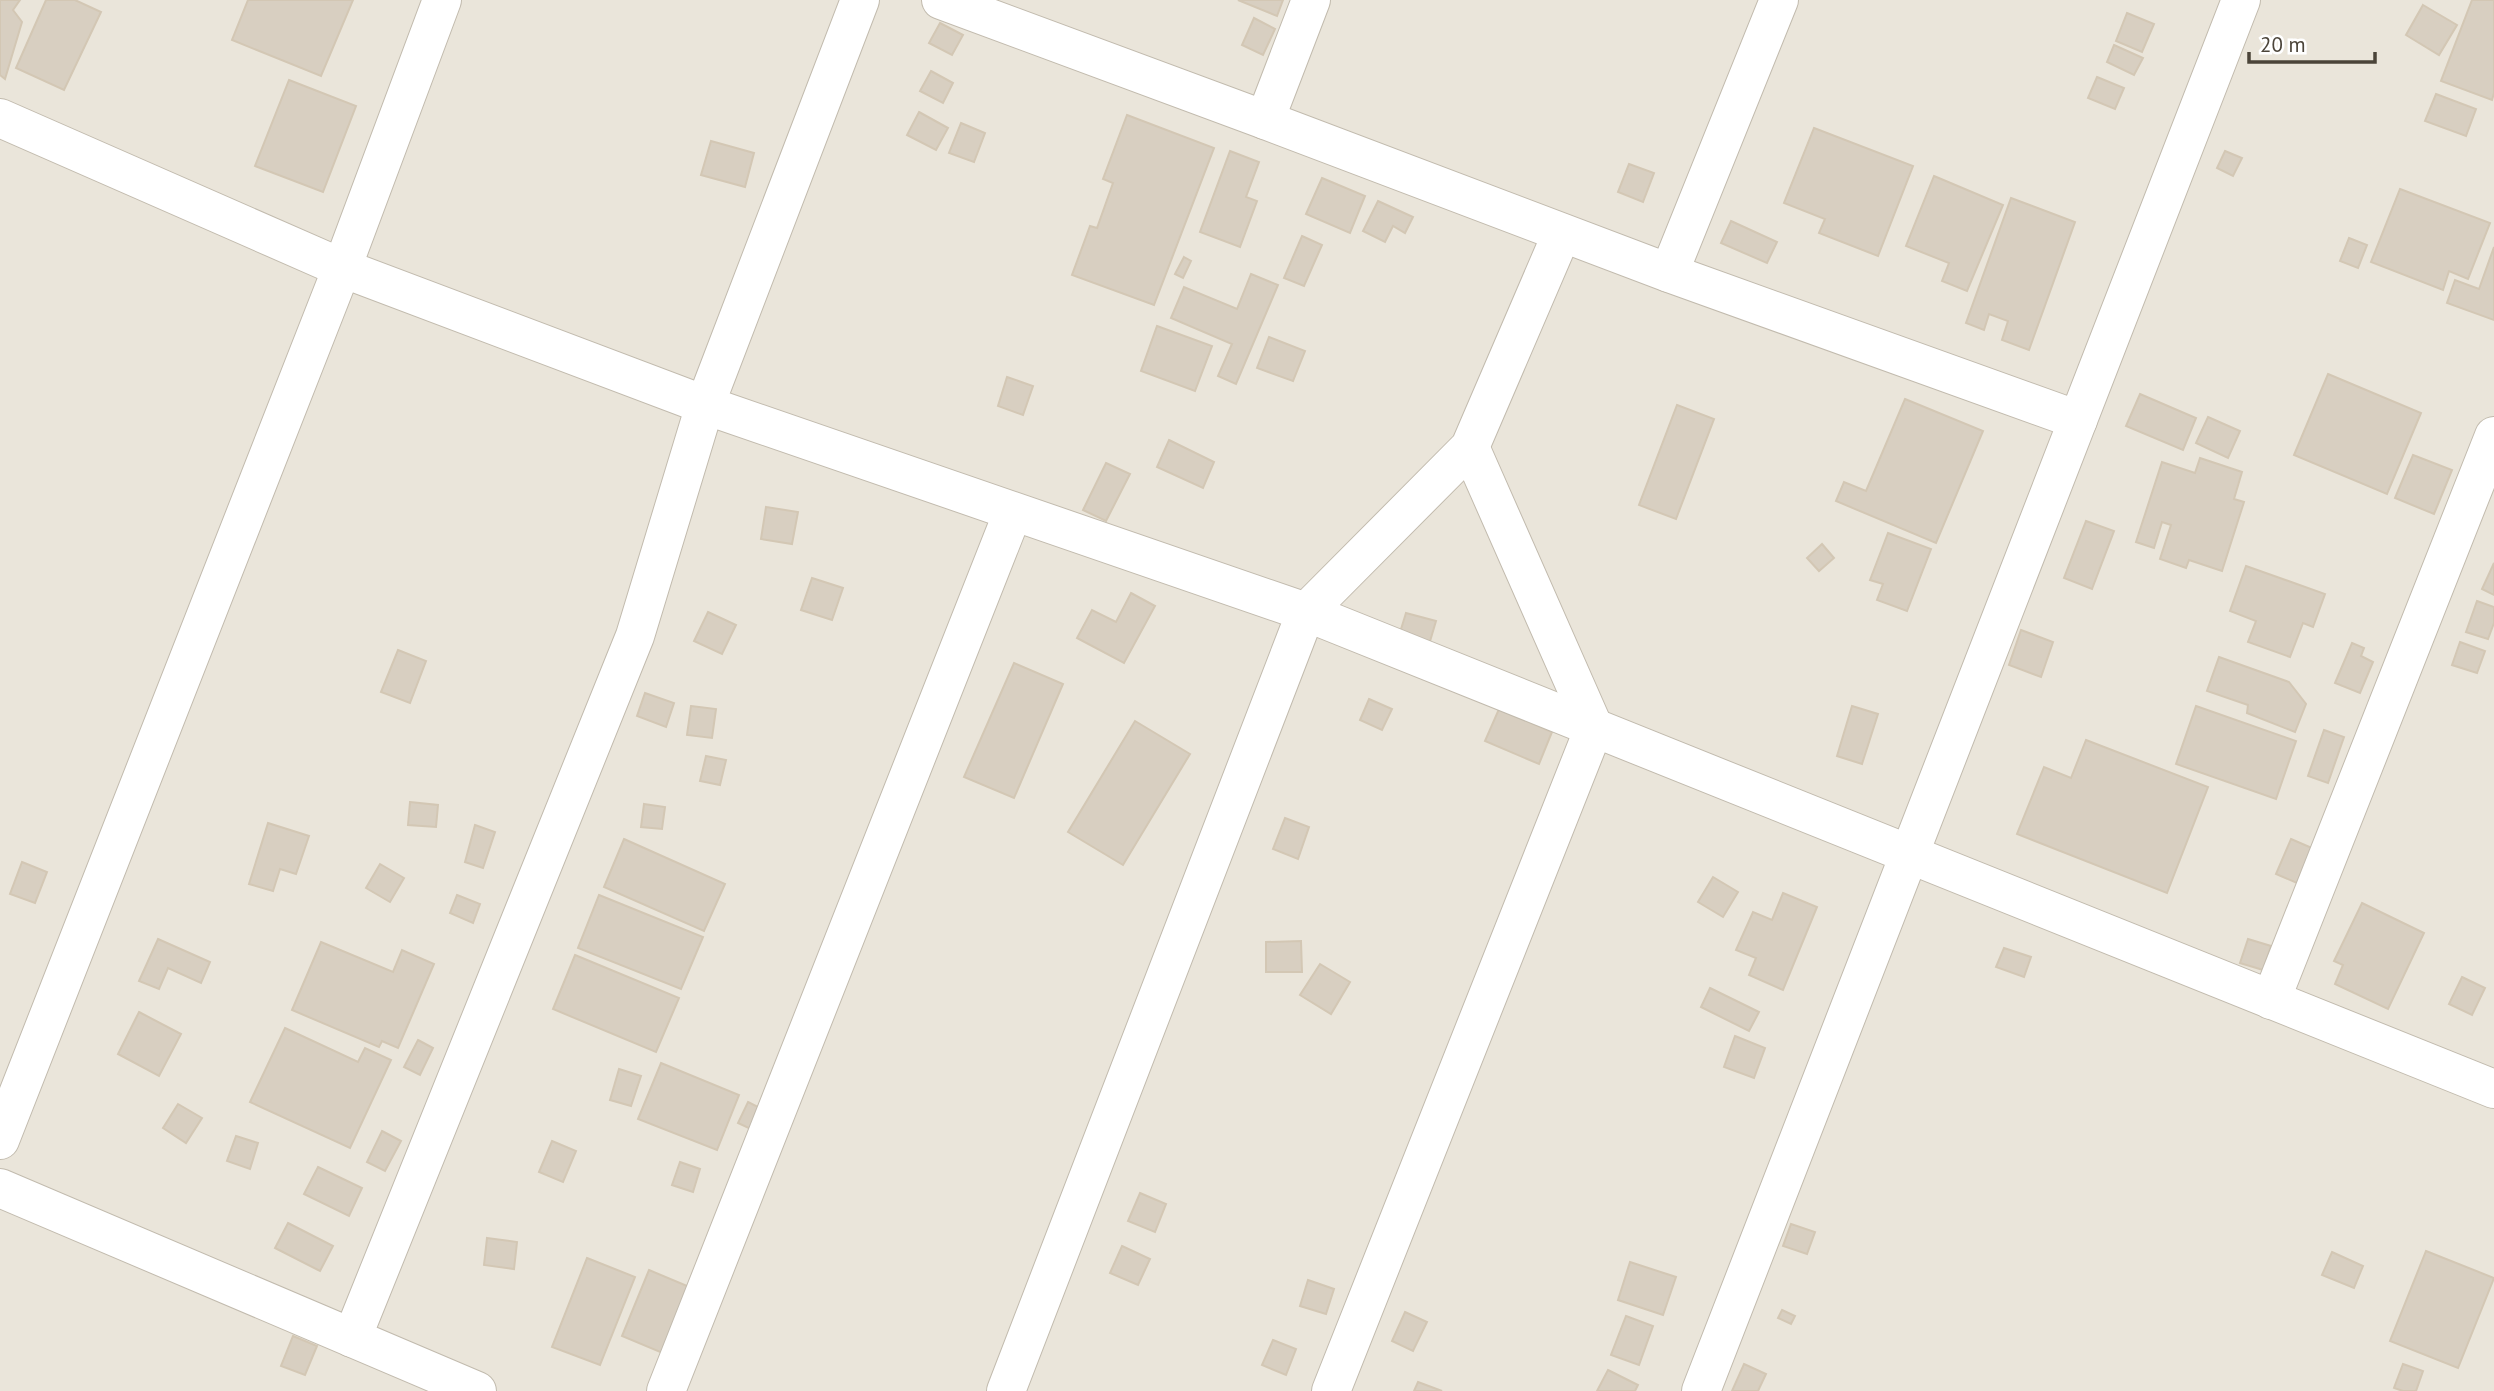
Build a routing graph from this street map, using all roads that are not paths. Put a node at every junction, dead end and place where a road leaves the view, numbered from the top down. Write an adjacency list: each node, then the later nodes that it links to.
1 (442, 0): 10 (street)
2 (860, 0): 12 (street)
3 (941, 0): 8 (street)
4 (1311, 0): 8 (street)
5 (1779, 0): 11 (street)
6 (2241, 0): 13 (street)
7 (0, 118): 10 (street)
8 (1265, 120): 9 (street)
9 (1562, 233): 11 (street); 15 (street)
10 (342, 268): 12 (street); 22 (street)
11 (1668, 273): 13 (street)
12 (705, 405): 16 (street); 24 (street)
13 (2078, 420): 19 (street)
14 (2494, 436): 20 (street)
15 (1470, 447): 17 (street); 18 (street)
16 (1013, 512): 17 (street); 26 (street)
17 (1306, 612): 18 (street); 27 (street)
18 (1594, 728): 19 (street); 28 (street)
19 (1909, 853): 20 (street); 29 (street)
20 (2271, 1000): 21 (street)
21 (2494, 1089)
22 (0, 1140)
23 (0, 1188): 24 (street)
24 (352, 1338): 25 (street)
25 (477, 1391)
26 (666, 1391)
27 (1006, 1391)
28 (1331, 1391)
29 (1701, 1391)

